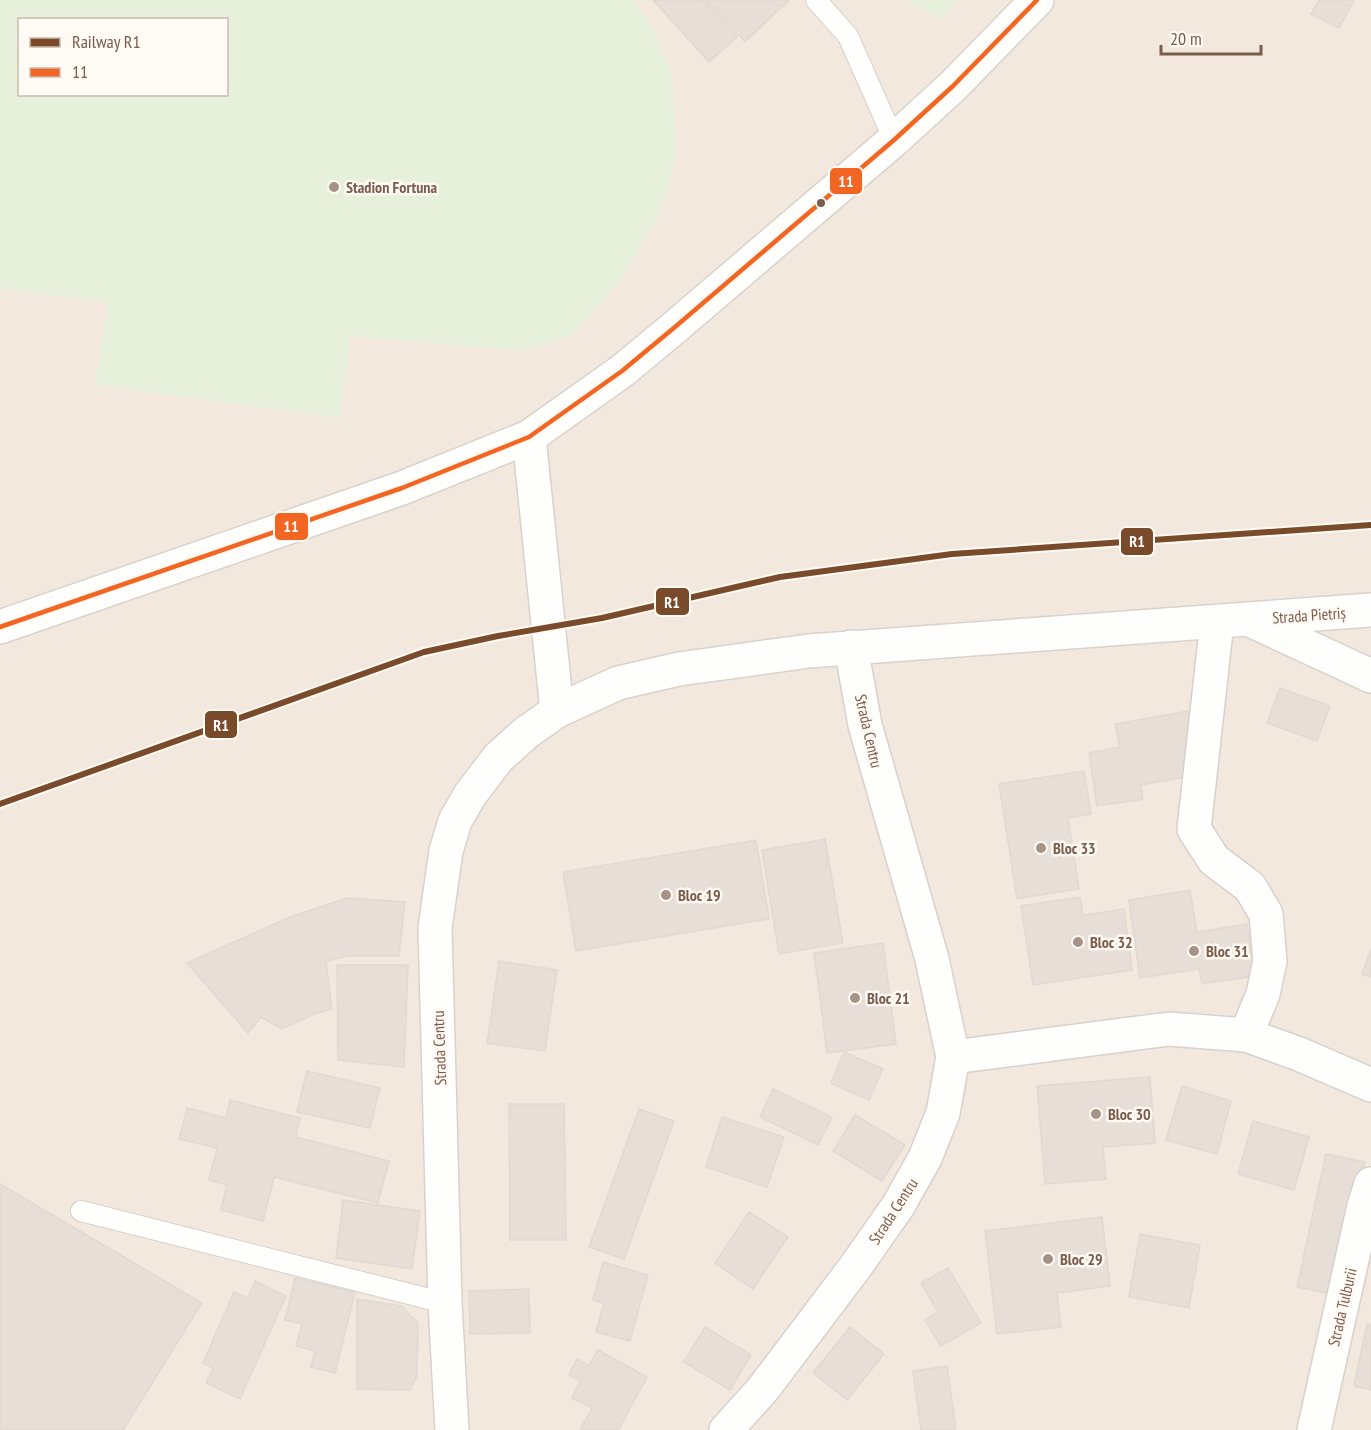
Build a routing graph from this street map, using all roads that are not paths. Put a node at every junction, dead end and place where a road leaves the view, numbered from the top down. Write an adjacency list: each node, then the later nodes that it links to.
1 (816, 0): 3 (lane)
2 (1036, 0): 3 (main road)
3 (894, 140): 4 (main road)
4 (530, 437): 7 (main road); 10 (main road)
5 (1371, 610): 6 (main road, Strada Pietriș)
6 (1232, 621): 8 (main road, Strada Centru); 9 (main road); 11 (main road)
7 (0, 627)
8 (851, 647): 10 (main road, Strada Centru); 12 (main road, Strada Centru)
9 (1371, 676)
10 (557, 711): 16 (main road, Strada Centru)
11 (1246, 1035): 12 (main road); 13 (main road)
12 (953, 1057): 18 (main road, Strada Centru)
13 (1371, 1084)
14 (1371, 1184): 19 (main road, Strada Tulburii)
15 (81, 1211): 16 (lane)
16 (446, 1304): 17 (main road, Strada Centru)
17 (452, 1430)
18 (726, 1430)
19 (1314, 1430)

